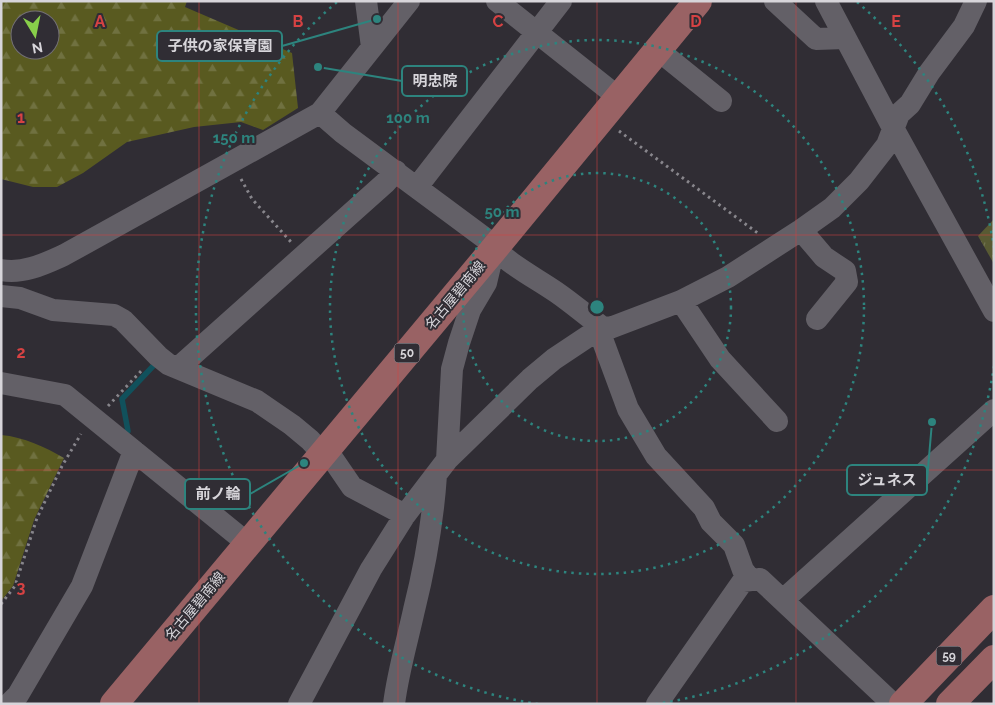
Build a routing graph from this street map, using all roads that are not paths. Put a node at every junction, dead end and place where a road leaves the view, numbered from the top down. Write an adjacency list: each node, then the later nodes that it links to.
1 (366, 1): 11 (street)
2 (409, 1): 11 (street)
3 (497, 1): 9 (street)
4 (560, 1): 9 (street)
5 (698, 1): 12 (main road, 名古屋碧南線 / 50)
6 (775, 1): 10 (street)
7 (826, 1): 10 (street)
8 (976, 1): 16 (street)
9 (537, 32): 13 (street); 18 (street)
10 (845, 38): 16 (street)
11 (372, 47): 15 (street)
12 (658, 50): 13 (main road, 名古屋碧南線 / 50); 14 (street)
13 (618, 97): 20 (main road, 名古屋碧南線 / 50)
14 (722, 101)
15 (320, 113): 17 (street); 21 (street)
16 (893, 128): 19 (street); 24 (street)
17 (396, 171): 18 (street); 27 (street)
18 (417, 187): 20 (street)
19 (801, 230): 23 (street); 25 (street)
20 (494, 249): 26 (street); 32 (main road, 名古屋碧南線 / 50); 33 (street)
21 (1, 270)
22 (1, 296): 27 (street)
23 (681, 301): 26 (street); 30 (street)
24 (994, 311)
25 (817, 319)
26 (602, 327): 33 (street); 36 (street)
27 (178, 368): 32 (street)
28 (1, 383): 31 (street)
29 (994, 410): 37 (street)
30 (777, 421)
31 (134, 451): 35 (street); 40 (street)
32 (324, 451): 34 (street); 35 (main road, 名古屋碧南線 / 50)
33 (442, 467): 34 (street); 43 (street)
34 (406, 515): 42 (street)
35 (247, 543): 41 (main road, 名古屋碧南線 / 50)
36 (751, 580): 37 (street); 44 (street)
37 (783, 600): 45 (street)
38 (994, 608): 46 (main road, 59)
39 (994, 659): 47 (main road, 59)
40 (8, 704)
41 (114, 704)
42 (299, 704)
43 (394, 704)
44 (657, 704)
45 (893, 704)
46 (903, 704)
47 (950, 704)

